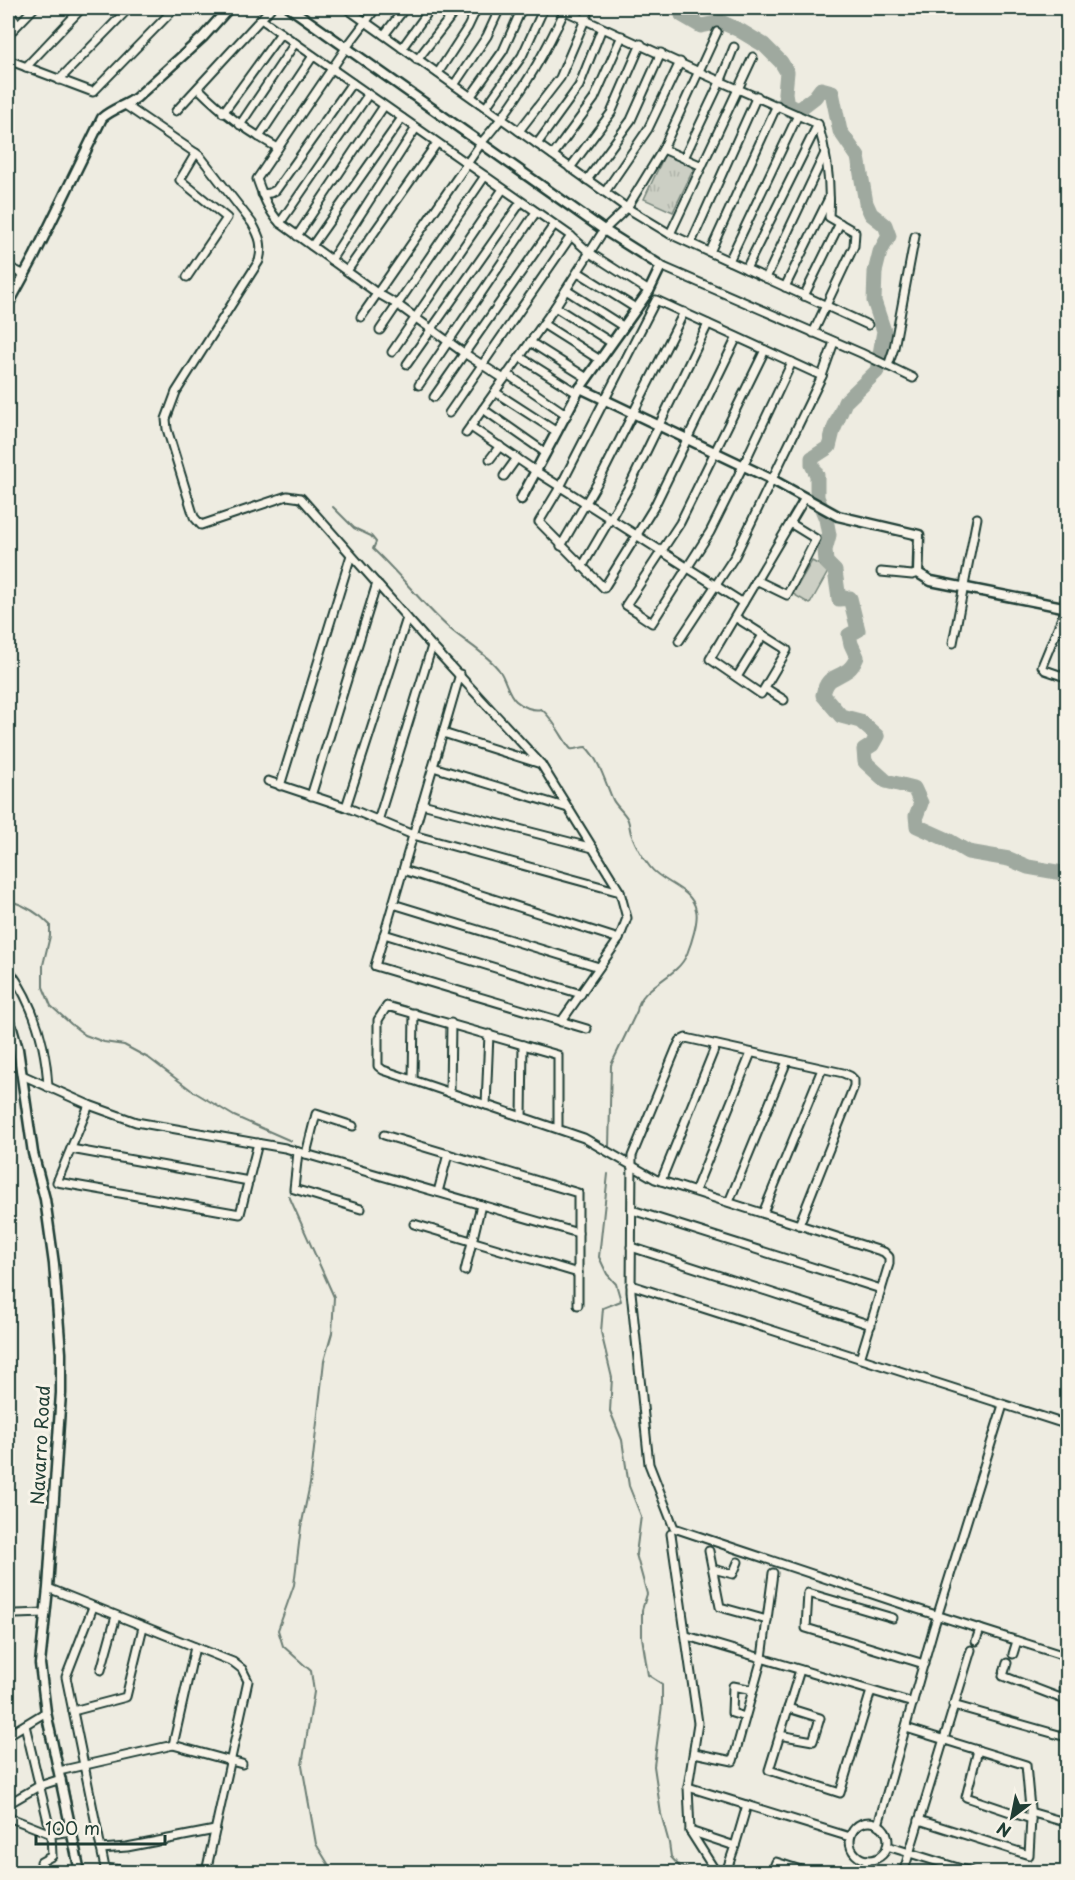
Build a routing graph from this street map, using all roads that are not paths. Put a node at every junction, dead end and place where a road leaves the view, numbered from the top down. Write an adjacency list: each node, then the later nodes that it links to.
1 (34, 8): 23 (street)
2 (82, 8): 41 (street)
3 (129, 8): 45 (street)
4 (175, 8): 45 (street)
5 (229, 8): 54 (street)
6 (271, 8): 20 (street)
7 (290, 8): 33 (street)
8 (346, 8): 22 (street)
9 (376, 8): 22 (street)
10 (405, 8): 28 (street)
11 (431, 8): 34 (street)
12 (455, 8): 39 (street)
13 (477, 8): 44 (street)
14 (500, 8): 48 (street)
15 (522, 8): 52 (street)
16 (544, 8): 57 (street)
17 (590, 8): 21 (street)
18 (563, 9): 21 (street); 62 (street)
19 (8, 13): 23 (street)
20 (261, 19): 26 (street); 49 (street)
21 (584, 19): 24 (street); 66 (street)
22 (365, 23): 28 (street); 33 (street)
23 (18, 24): 27 (street)
24 (602, 28): 29 (street); 70 (street)
25 (717, 32): 43 (street)
26 (281, 33): 30 (street); 59 (street)
27 (8, 35)
28 (384, 35): 34 (street)
29 (622, 36): 31 (street); 75 (street)
30 (295, 43): 36 (street); 64 (street)
31 (641, 44): 35 (street); 79 (street)
32 (734, 47): 46 (street)
33 (346, 48): 42 (street); 68 (street)
34 (402, 48): 39 (street)
35 (661, 53): 40 (street); 83 (street)
36 (313, 56): 42 (street); 67 (street)
37 (753, 57): 50 (street)
38 (8, 60): 41 (street)
39 (417, 60): 44 (street)
40 (681, 62): 43 (street); 85 (street)
41 (26, 67): 45 (street)
42 (333, 69): 47 (street); 71 (street)
43 (699, 72): 46 (street); 72 (street)
44 (438, 73): 48 (street)
45 (59, 80)
46 (721, 80): 50 (street); 76 (street)
47 (352, 83): 51 (street); 86 (street)
48 (454, 85): 52 (street)
49 (198, 88): 58 (street); 59 (street)
50 (739, 88): 53 (street); 78 (street)
51 (368, 95): 56 (street); 92 (street)
52 (471, 96): 57 (street)
53 (757, 96): 55 (street); 99 (street)
54 (125, 105): 74 (street); 110 (street)
55 (777, 105): 60 (street); 101 (street)
56 (384, 106): 61 (street); 96 (street)
57 (486, 107): 62 (street)
58 (176, 111)
59 (223, 113): 64 (street)
60 (798, 115): 63 (street); 104 (street)
61 (402, 118): 65 (street); 100 (street)
62 (502, 119): 66 (street); 68 (street)
63 (818, 124): 73 (street); 107 (street)
64 (240, 125): 67 (street)
65 (416, 128): 69 (street); 103 (street)
66 (519, 131): 70 (street)
67 (259, 137): 71 (street)
68 (482, 142): 77 (street); 94 (street)
69 (437, 143): 77 (street); 108 (street)
70 (537, 144): 75 (street)
71 (278, 148): 86 (street)
72 (663, 149): 76 (street); 89 (street)
73 (826, 151): 80 (street); 81 (street)
74 (196, 153): 111 (street); 182 (street)
75 (553, 155): 79 (street)
76 (684, 158): 78 (street)
77 (468, 164): 82 (street); 116 (street)
78 (702, 166): 95 (street)
79 (570, 168): 83 (street)
80 (817, 169): 81 (street); 112 (street)
81 (828, 171): 87 (street)
82 (485, 176): 84 (street); 119 (street)
83 (587, 180): 85 (street)
84 (503, 189): 88 (street); 125 (street)
85 (605, 192): 89 (street)
86 (262, 194): 92 (street)
87 (831, 195): 91 (street); 113 (street)
88 (521, 202): 90 (street); 130 (street)
89 (627, 208): 94 (street); 95 (street)
90 (536, 212): 93 (street); 134 (street)
91 (840, 223): 117 (street); 120 (street)
92 (280, 224): 96 (street)
93 (554, 225): 97 (street); 140 (street)
94 (604, 230): 102 (street); 105 (street)
95 (670, 234): 99 (street)
96 (297, 236): 100 (street)
97 (570, 236): 102 (street); 145 (street)
98 (915, 236): 146 (street)
99 (691, 243): 101 (street)
100 (312, 246): 103 (street)
101 (710, 252): 104 (street)
102 (590, 253): 109 (street); 115 (street)
103 (331, 260): 108 (street)
104 (729, 261): 107 (street)
105 (661, 266): 115 (street); 132 (street)
106 (8, 267): 110 (street)
107 (746, 269): 112 (street)
108 (346, 271): 116 (street)
109 (578, 272): 114 (street); 122 (street)
110 (25, 275): 118 (street)
111 (187, 277)
112 (766, 278): 113 (street)
113 (785, 287): 117 (street)
114 (566, 290): 121 (street); 129 (street)
115 (649, 291): 122 (street)
116 (377, 293): 119 (street); 124 (street)
117 (804, 296): 120 (street)
118 (8, 305)
119 (398, 305): 125 (street); 131 (street)
120 (825, 305): 128 (street); 132 (street)
121 (555, 307): 126 (street); 137 (street)
122 (637, 309): 129 (street)
123 (684, 312): 127 (street); 155 (street); 158 (street)
124 (361, 317)
125 (415, 317): 130 (street); 139 (street)
126 (543, 324): 135 (street); 142 (street)
127 (708, 324): 133 (street); 160 (street)
128 (868, 325)
129 (624, 327): 137 (street)
130 (432, 329): 134 (street); 144 (street)
131 (380, 330)
132 (813, 333): 136 (street)
133 (737, 337): 138 (street); 162 (street)
134 (448, 341): 140 (street); 151 (street)
135 (530, 342): 141 (street); 149 (street)
136 (834, 342): 146 (street); 148 (street)
137 (612, 343): 142 (street)
138 (765, 350): 143 (street); 164 (street)
139 (392, 352)
140 (464, 353): 145 (street); 154 (street)
141 (520, 357): 147 (street); 152 (street)
142 (600, 360): 149 (street)
143 (792, 362): 148 (street); 168 (street)
144 (408, 364)
145 (483, 364): 147 (street); 157 (street)
146 (888, 366): 150 (street)
147 (506, 376): 153 (street); 159 (street)
148 (822, 376): 171 (street)
149 (587, 378): 152 (street)
150 (913, 378)
151 (420, 385)
152 (579, 390): 155 (street); 159 (street)
153 (495, 392): 156 (street); 161 (street)
154 (434, 397)
155 (604, 400): 158 (street); 172 (street)
156 (483, 409): 163 (street); 165 (street)
157 (449, 413)
158 (633, 413): 160 (street); 175 (street)
159 (567, 414): 161 (street)
160 (659, 425): 162 (street); 177 (street)
161 (557, 432): 165 (street)
162 (687, 438): 164 (street); 179 (street)
163 (500, 446): 166 (street); 167 (street)
164 (714, 452): 168 (street); 181 (street)
165 (546, 453): 169 (street)
166 (517, 458): 169 (street); 170 (street)
167 (490, 459)
168 (743, 466): 171 (street); 184 (street)
169 (537, 472): 172 (street); 174 (street)
170 (504, 476)
171 (771, 479): 173 (street); 189 (street)
172 (560, 487): 175 (street); 180 (street)
173 (805, 498): 178 (street); 186 (street)
174 (521, 499)
175 (585, 502): 177 (street); 180 (street)
176 (977, 518): 190 (street)
177 (610, 519): 179 (street); 183 (street)
178 (790, 523): 187 (street); 187 (street)
179 (636, 535): 181 (street); 183 (street)
180 (561, 546): 183 (street)
181 (662, 552): 184 (street); 184 (street)
182 (351, 555): 188 (street); 208 (street)
183 (582, 567)
184 (687, 567): 189 (street)
185 (881, 572): 186 (street)
186 (918, 573): 190 (street)
187 (756, 580): 191 (street)
188 (377, 583): 194 (street); 209 (street)
189 (716, 586): 191 (street); 196 (street)
190 (964, 588): 192 (street); 197 (street)
191 (743, 603): 193 (street)
192 (1067, 606): 201 (street)
193 (735, 617): 195 (street); 200 (street)
194 (407, 618): 198 (street); 211 (street)
195 (763, 635): 200 (street); 202 (street)
196 (679, 641)
197 (953, 643)
198 (432, 646): 199 (street); 213 (street)
199 (460, 674): 204 (street); 205 (street)
200 (737, 677): 202 (street)
201 (1068, 678)
202 (765, 688): 203 (street)
203 (784, 700)
204 (443, 733): 205 (street); 206 (street)
205 (541, 764): 212 (street)
206 (433, 768): 210 (street); 212 (street)
207 (268, 781): 208 (street)
208 (280, 786): 209 (street)
209 (311, 796): 211 (street)
210 (422, 804): 214 (street); 215 (street)
211 (346, 807): 213 (street)
212 (568, 808): 215 (street)
213 (378, 820): 214 (street)
214 (413, 835): 216 (street); 217 (street)
215 (593, 848): 217 (street)
216 (403, 870): 218 (street); 220 (street)
217 (620, 892): 220 (street)
218 (393, 904): 219 (street); 221 (street)
219 (384, 934): 223 (street); 226 (street)
220 (619, 939): 221 (street)
221 (599, 967): 223 (street)
222 (8, 968): 237 (street)
223 (581, 994): 226 (street)
224 (414, 1013): 227 (street); 236 (street); 236 (street)
225 (8, 1020): 235 (street, Navarro Road)
226 (561, 1022): 228 (street)
227 (451, 1023): 229 (street); 238 (street)
228 (586, 1029)
229 (489, 1034): 230 (street); 240 (street)
230 (523, 1044): 241 (street); 243 (street)
231 (716, 1045): 232 (street); 249 (street); 251 (street)
232 (751, 1053): 233 (street); 252 (street)
233 (787, 1061): 234 (street); 254 (street)
234 (822, 1069): 258 (street); 260 (street)
235 (22, 1075): 237 (street); 278 (street, Navarro Road)
236 (414, 1080): 238 (street)
237 (48, 1087): 239 (street)
238 (450, 1093): 240 (street)
239 (89, 1105): 245 (street); 246 (street)
240 (486, 1105): 241 (street)
241 (522, 1117): 243 (street)
242 (353, 1126): 247 (street)
243 (558, 1129): 249 (street)
244 (384, 1135): 248 (street)
245 (258, 1143): 247 (street); 250 (street)
246 (71, 1149): 250 (street); 250 (street)
247 (302, 1153): 253 (street); 256 (street)
248 (448, 1154): 253 (street); 261 (street)
249 (632, 1165): 251 (street); 257 (street)
250 (249, 1181)
251 (661, 1181): 252 (street)
252 (695, 1191): 254 (street)
253 (438, 1192): 255 (street)
254 (729, 1202): 258 (street)
255 (481, 1205): 261 (street); 262 (street)
256 (361, 1209)
257 (632, 1210): 263 (street); 267 (street)
258 (763, 1213): 260 (street)
259 (414, 1224): 262 (street)
260 (799, 1225): 267 (street)
261 (578, 1233): 265 (street)
262 (472, 1242): 264 (street); 265 (street)
263 (631, 1247): 266 (street); 269 (street)
264 (465, 1271)
265 (578, 1274): 268 (street)
266 (631, 1285): 270 (street); 279 (street)
267 (881, 1289): 269 (street)
268 (578, 1305)
269 (871, 1324): 270 (street)
270 (860, 1359): 271 (street)
271 (1003, 1405): 272 (street); 296 (street)
272 (1068, 1425)
273 (671, 1534): 287 (street)
274 (709, 1551): 276 (street)
275 (738, 1562): 276 (street)
276 (713, 1569): 284 (street)
277 (772, 1573): 284 (street)
278 (48, 1588): 280 (street); 281 (street, Navarro Road)
279 (899, 1603): 286 (street); 296 (street)
280 (93, 1607): 283 (street); 306 (street)
281 (45, 1613): 282 (street); 307 (street, Navarro Road)
282 (8, 1616)
283 (116, 1616): 285 (street); 297 (street)
284 (767, 1620): 294 (street)
285 (143, 1627): 290 (street); 306 (street)
286 (980, 1629): 288 (street); 289 (street)
287 (687, 1636): 294 (street); 317 (street)
288 (976, 1641)
289 (1017, 1641): 292 (street); 293 (street)
290 (195, 1647): 315 (street); 318 (street)
291 (971, 1650): 304 (street)
292 (1013, 1654)
293 (1068, 1657)
294 (762, 1658): 298 (street); 300 (street)
295 (1007, 1663): 302 (street)
296 (924, 1664): 303 (street)
297 (101, 1670)
298 (800, 1670): 301 (street); 305 (street)
299 (1064, 1683): 302 (street)
300 (753, 1690): 308 (street); 308 (street)
301 (871, 1690): 303 (street); 312 (street)
302 (1063, 1699): 313 (street)
303 (913, 1703): 310 (street)
304 (953, 1705): 313 (street); 314 (street)
305 (788, 1708): 312 (street); 312 (street)
306 (73, 1711): 320 (street)
307 (46, 1712): 309 (street); 322 (street, Navarro Road)
308 (746, 1717): 317 (street)
309 (25, 1725): 311 (street); 323 (street)
310 (906, 1728): 314 (street); 331 (street)
311 (8, 1735)
312 (779, 1735)
313 (1066, 1737): 321 (street)
314 (943, 1739): 316 (street); 329 (street)
315 (173, 1745): 318 (street); 320 (street)
316 (978, 1750): 327 (street); 327 (street)
317 (694, 1753): 324 (street)
318 (231, 1761): 319 (street); 332 (street)
319 (242, 1764)
320 (83, 1765): 322 (street); 339 (street)
321 (1068, 1766)
322 (60, 1775): 323 (street); 333 (street, Navarro Road)
323 (39, 1786): 325 (street); 335 (street)
324 (688, 1787): 326 (street); 334 (street)
325 (8, 1804)
326 (747, 1805): 336 (street); 337 (street)
327 (1030, 1815): 329 (street); 330 (street)
328 (8, 1817): 335 (street)
329 (919, 1820): 340 (street)
330 (1068, 1823)
331 (878, 1825): 336 (street); 338 (street)
332 (215, 1830): 339 (street); 348 (street)
333 (72, 1831): 335 (street); 346 (street, Navarro Road)
334 (690, 1831): 337 (street); 349 (street)
335 (51, 1834): 342 (street)
336 (850, 1837): 341 (street)
337 (735, 1846): 350 (street)
338 (887, 1846): 340 (street); 341 (street)
339 (101, 1849): 347 (street)
340 (909, 1853): 343 (street); 354 (street)
341 (867, 1860): 353 (street)
342 (41, 1862)
343 (945, 1864): 355 (street); 356 (street)
344 (1067, 1865): 357 (street)
345 (790, 1870): 351 (street); 352 (street)
346 (80, 1872)
347 (139, 1872)
348 (206, 1872)
349 (716, 1872)
350 (726, 1872)
351 (772, 1872)
352 (807, 1872)
353 (867, 1872)
354 (905, 1872)
355 (942, 1872)
356 (971, 1872)
357 (1067, 1872)

